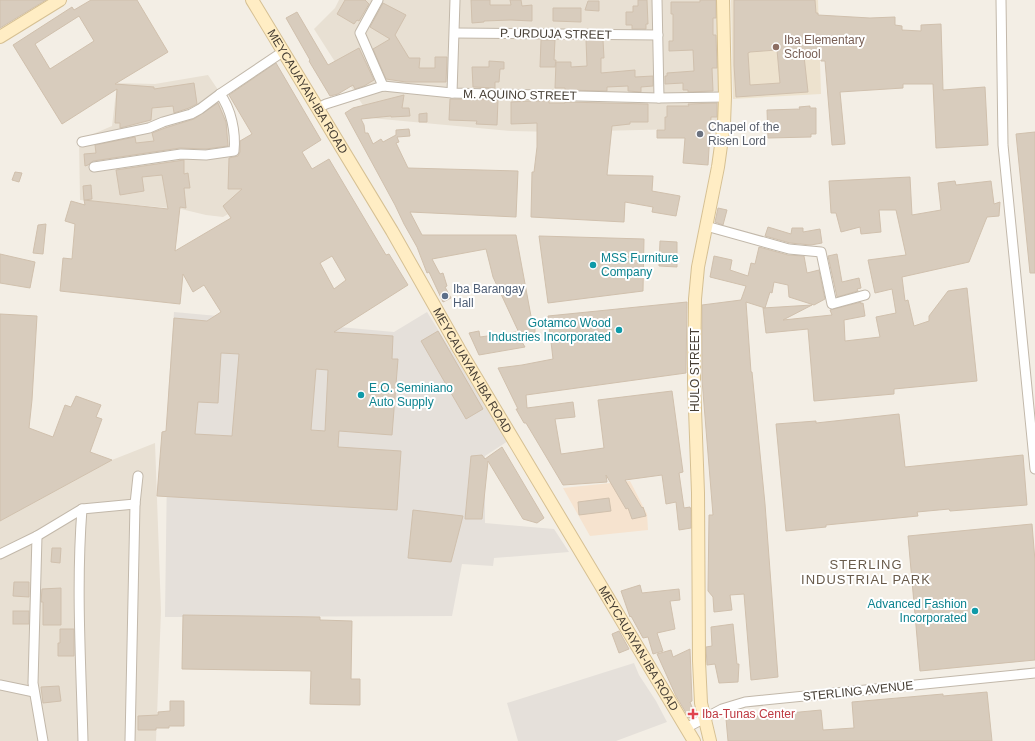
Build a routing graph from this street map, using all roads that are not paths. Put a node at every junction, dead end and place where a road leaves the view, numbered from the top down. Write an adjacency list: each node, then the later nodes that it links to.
1 (60, 0): 10 (main road)
2 (252, 0): 11 (main road, MEYCAUAYAN-IBA ROAD)
3 (378, 0): 12 (street)
4 (456, 0): 8 (street)
5 (657, 0): 9 (street)
6 (723, 0): 15 (main road, HULO STREET)
7 (1001, 0): 22 (street)
8 (455, 33): 9 (street, P. URDUJA STREET); 13 (street)
9 (658, 35): 16 (street)
10 (0, 37)
11 (284, 51): 14 (street); 17 (main road, MEYCAUAYAN-IBA ROAD)
12 (384, 86): 13 (street, M. AQUINO STREET); 17 (street, M. AQUINO STREET)
13 (452, 93): 16 (street, M. AQUINO STREET)
14 (220, 94): 18 (street); 19 (street)
15 (725, 97): 16 (street, M. AQUINO STREET); 20 (main road, HULO STREET)
16 (659, 98)
17 (318, 108): 32 (main road, MEYCAUAYAN-IBA ROAD)
18 (82, 142)
19 (94, 167)
20 (706, 226): 21 (street); 31 (main road, HULO STREET)
21 (865, 295)
22 (1035, 469)
23 (138, 476): 24 (street)
24 (134, 504): 25 (street); 35 (street)
25 (82, 509): 26 (street); 34 (street)
26 (37, 536): 27 (street); 30 (street)
27 (0, 554)
28 (1035, 673): 31 (street, STERLING AVENUE)
29 (0, 685): 30 (street)
30 (34, 692): 33 (street)
31 (704, 718): 32 (street, STERLING AVENUE); 37 (main road, HULO STREET)
32 (686, 728): 36 (main road, MEYCAUAYAN-IBA ROAD)
33 (43, 741)
34 (83, 741)
35 (130, 741)
36 (694, 741)
37 (710, 741)

